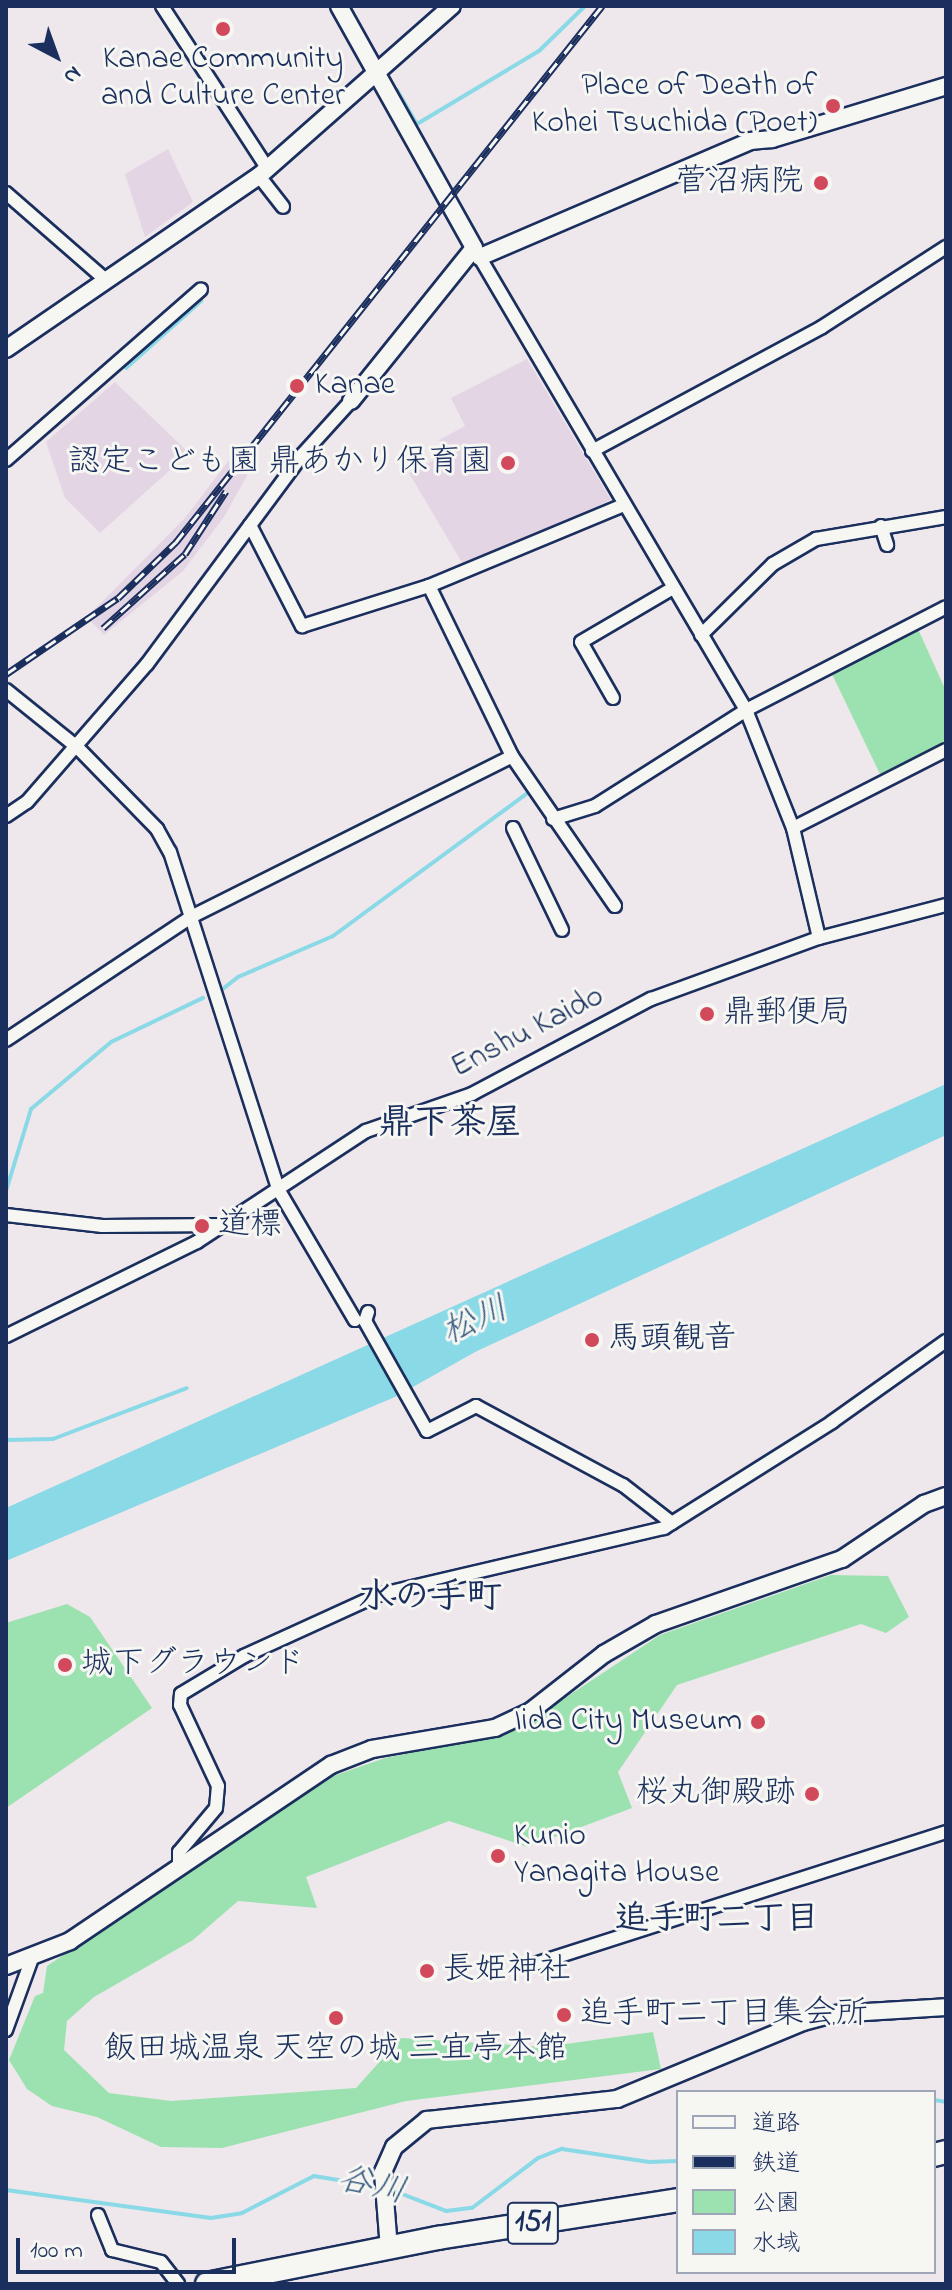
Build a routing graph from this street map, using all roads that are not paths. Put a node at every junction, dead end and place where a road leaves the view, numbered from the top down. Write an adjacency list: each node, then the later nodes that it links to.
1 (162, 6): 6 (street)
2 (339, 6): 4 (street)
3 (452, 6): 4 (street)
4 (377, 72): 6 (street); 10 (street)
5 (946, 86): 10 (street)
6 (264, 173): 8 (street); 11 (street)
7 (6, 193): 11 (street)
8 (283, 207)
9 (946, 247): 15 (street)
10 (477, 253): 14 (street); 15 (street)
11 (107, 281): 13 (street)
12 (201, 289): 16 (street)
13 (6, 349)
14 (351, 401): 19 (street)
15 (592, 451): 17 (street)
16 (6, 460)
17 (624, 505): 22 (street); 23 (street)
18 (946, 517): 20 (street)
19 (250, 525): 22 (street); 29 (street)
20 (881, 526): 21 (street); 25 (street)
21 (887, 545)
22 (429, 586): 31 (street)
23 (673, 588): 25 (street); 27 (street)
24 (946, 607): 28 (street)
25 (701, 635): 28 (street)
26 (6, 690): 29 (street)
27 (613, 698)
28 (746, 710): 33 (street); 35 (street)
29 (77, 747): 32 (street); 38 (street)
30 (946, 750): 35 (street)
31 (512, 756): 33 (street); 38 (street)
32 (6, 816)
33 (553, 819): 37 (street)
34 (513, 828): 39 (street)
35 (793, 828): 40 (street)
36 (946, 905): 40 (street, Enshu Kaido)
37 (615, 906)
38 (191, 917): 41 (street); 42 (street)
39 (562, 930)
40 (819, 938): 42 (street, Enshu Kaido)
41 (6, 1040)
42 (278, 1189): 44 (street, Enshu Kaido); 48 (street)
43 (6, 1215): 44 (street)
44 (225, 1225): 45 (street, Enshu Kaido)
45 (6, 1336)
46 (946, 1341): 48 (street)
47 (946, 1496): 50 (street)
48 (672, 1523): 50 (street)
49 (946, 1832): 52 (street)
50 (179, 1866): 51 (street)
51 (32, 1958): 53 (street); 55 (street)
52 (535, 1964)
53 (6, 1966)
54 (946, 2007): 58 (street)
55 (6, 2030)
56 (676, 2200): 58 (highway, 151)
57 (98, 2215): 59 (street)
58 (389, 2249): 60 (highway, 151)
59 (178, 2284)
60 (207, 2284)

